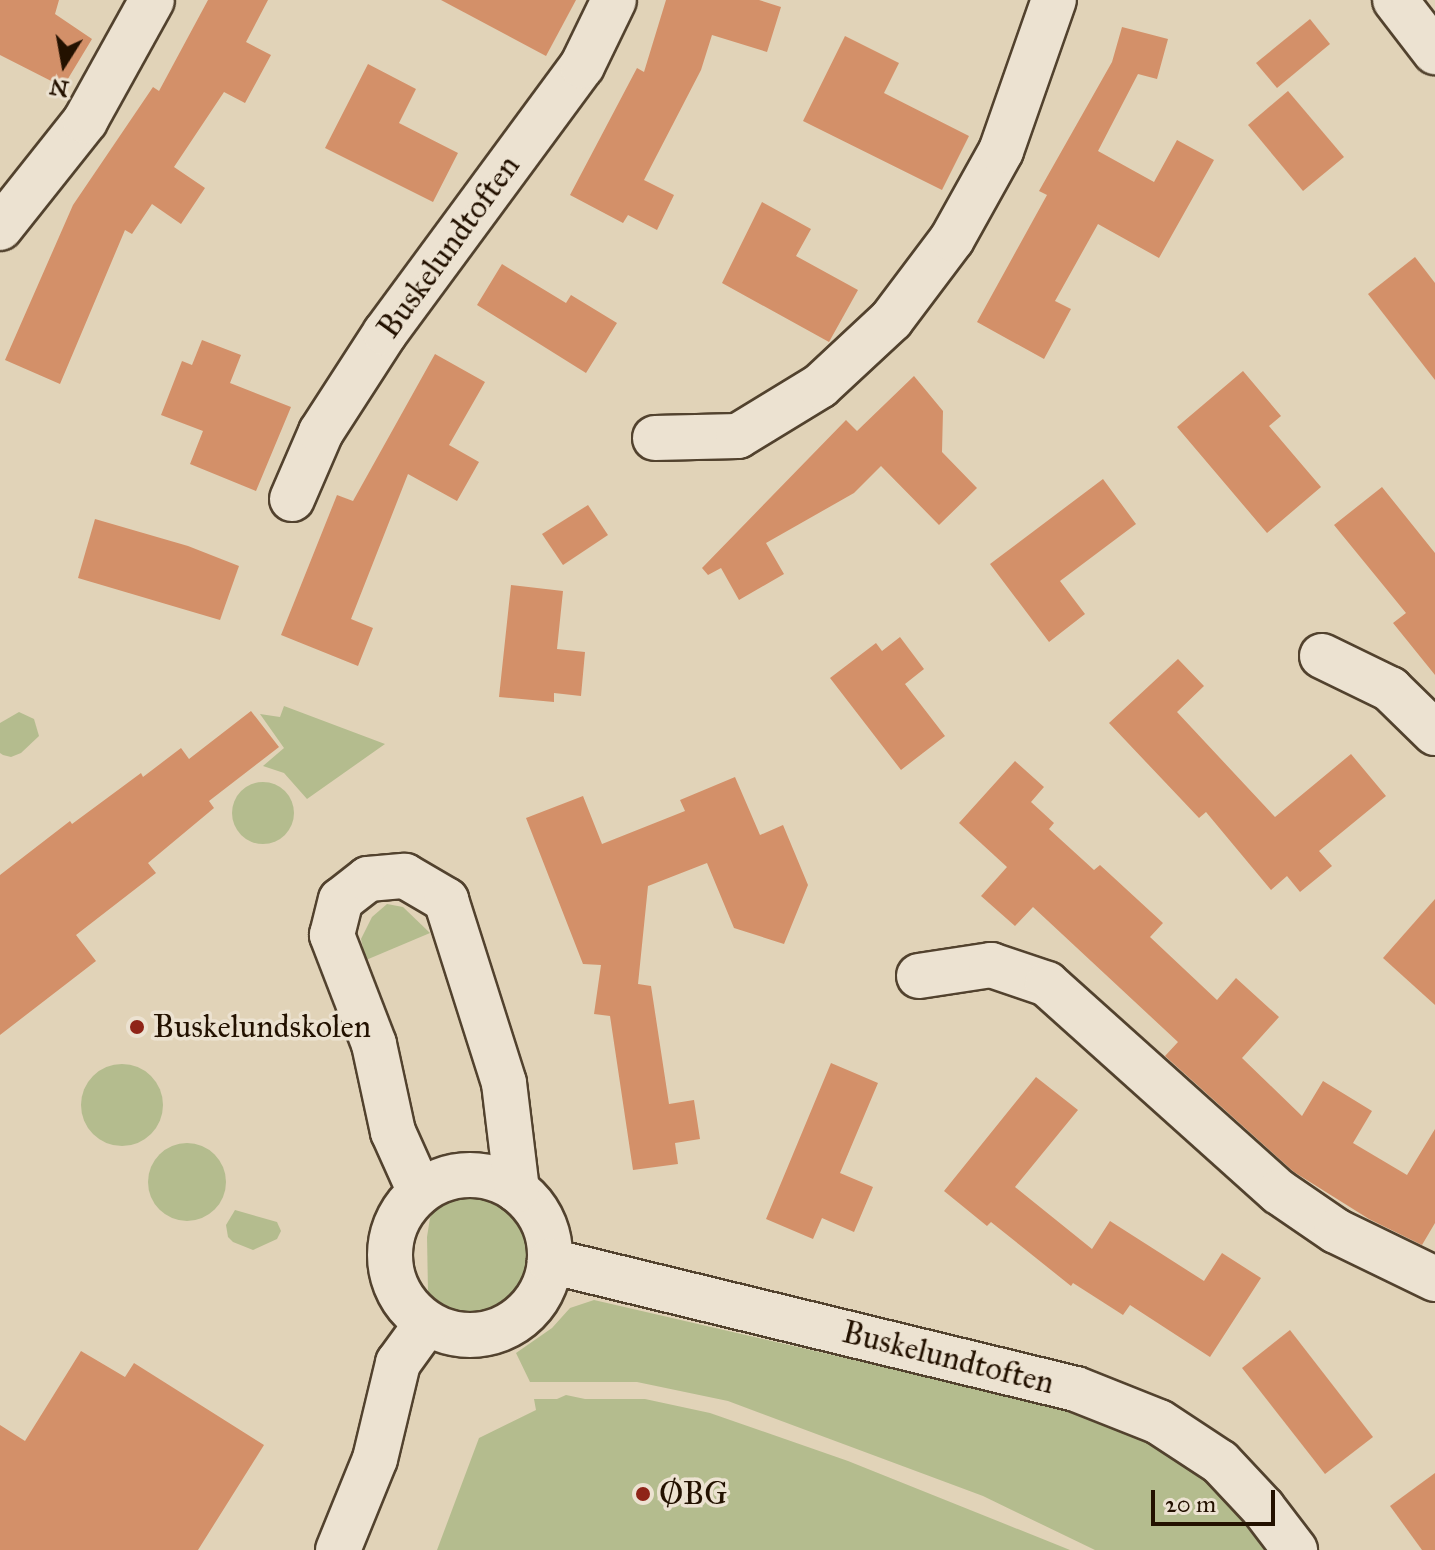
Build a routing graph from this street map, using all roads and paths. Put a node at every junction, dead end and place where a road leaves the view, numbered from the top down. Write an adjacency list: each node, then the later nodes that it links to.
1 (152, 0): 6 (street)
2 (614, 0): 8 (street, Buskelundtoften)
3 (1054, 0): 7 (street)
4 (1395, 0): 5 (street)
5 (1435, 52)
6 (0, 228)
7 (655, 438)
8 (292, 499)
9 (1322, 656): 10 (street)
10 (1435, 733)
11 (919, 976): 15 (street)
12 (517, 1190): 13 (street); 13 (street); 14 (street)
13 (420, 1192): 16 (street)
14 (550, 1261): 16 (street); 18 (street, Buskelundtoften)
15 (1435, 1279)
16 (427, 1323): 17 (street)
17 (338, 1550)
18 (1295, 1550)

